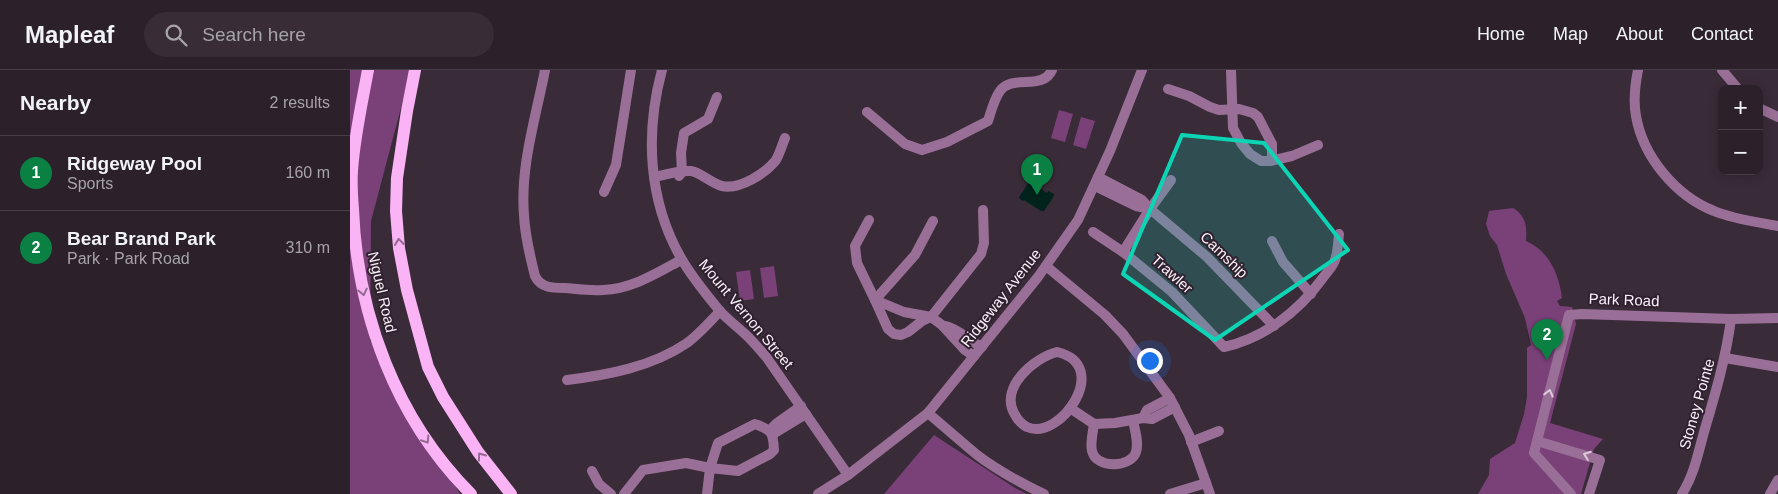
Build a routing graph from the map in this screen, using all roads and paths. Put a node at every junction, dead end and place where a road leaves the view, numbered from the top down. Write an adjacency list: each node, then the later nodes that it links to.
1 (368, 70): 65 (main road, Niguel Road, one-way to 65)
2 (415, 70): 66 (main road, Niguel Road, one-way to 2)
3 (545, 70): 35 (street)
4 (631, 70): 25 (street)
5 (662, 70): 23 (street, Mount Vernon Street)
6 (1052, 70): 16 (street)
7 (1142, 70): 24 (street, Ridgeway Avenue)
8 (1231, 70): 14 (street)
9 (1638, 70): 30 (street)
10 (1722, 70): 11 (street)
11 (1735, 85)
12 (1168, 89): 14 (street)
13 (716, 97): 21 (street)
14 (1233, 109): 20 (street); 20 (street)
15 (1763, 110): 17 (street)
16 (867, 112)
17 (1778, 117)
18 (785, 138): 21 (street)
19 (1318, 145): 20 (street)
20 (1272, 160)
21 (682, 172): 23 (street)
22 (1172, 180): 26 (street)
23 (654, 181): 35 (street, Mount Vernon Street)
24 (1097, 181): 26 (street, Camship); 36 (street, Ridgeway Avenue)
25 (604, 192)
26 (1150, 209): 34 (street); 44 (street, Camship)
27 (983, 210): 40 (street)
28 (869, 220): 38 (street)
29 (933, 221): 38 (street)
30 (1778, 226)
31 (1093, 232): 34 (street, Trawler)
32 (1339, 234): 37 (street)
33 (1272, 241): 37 (street)
34 (1123, 252): 44 (street, Trawler)
35 (682, 260): 39 (street, Mount Vernon Street)
36 (1046, 266): 45 (street, Ridgeway Avenue); 50 (street)
37 (1311, 294): 44 (street)
38 (875, 300): 40 (street); 40 (street)
39 (720, 311): 49 (street); 52 (street, Mount Vernon Street)
40 (931, 317): 43 (street)
41 (1778, 318): 42 (street, Park Road)
42 (1731, 319): 47 (street, Stoney Pointe); 58 (street, Park Road, one-way to 42)
43 (942, 325): 45 (street); 46 (street)
44 (1274, 326)
45 (982, 347): 46 (street, Ridgeway Avenue)
46 (974, 356): 53 (street, Ridgeway Avenue)
47 (1725, 358): 48 (street); 76 (street, Stoney Pointe)
48 (1778, 367)
49 (567, 380)
50 (1172, 402): 54 (street); 59 (street)
51 (1070, 408): 51 (street); 55 (street)
52 (803, 410): 56 (street); 62 (street, Mount Vernon Street)
53 (928, 413): 62 (street, Ridgeway Avenue); 71 (street)
54 (1138, 419): 55 (street); 55 (street)
55 (1094, 424)
56 (772, 432): 60 (street); 60 (street)
57 (1219, 433): 59 (street)
58 (1537, 440): 74 (street, Park Road); 75 (street, one-way to 58)
59 (1192, 444): 64 (street)
60 (710, 468): 68 (street); 69 (street)
61 (592, 471): 67 (street)
62 (848, 475): 70 (street, Ridgeway Avenue)
63 (1778, 480): 77 (street)
64 (1201, 485): 72 (street); 73 (street)
65 (471, 494)
66 (511, 494)
67 (612, 494)
68 (624, 494)
69 (706, 494)
70 (818, 494)
71 (1044, 494)
72 (1170, 494)
73 (1210, 494)
74 (1571, 494)
75 (1589, 494)
76 (1682, 494)
77 (1770, 494)

